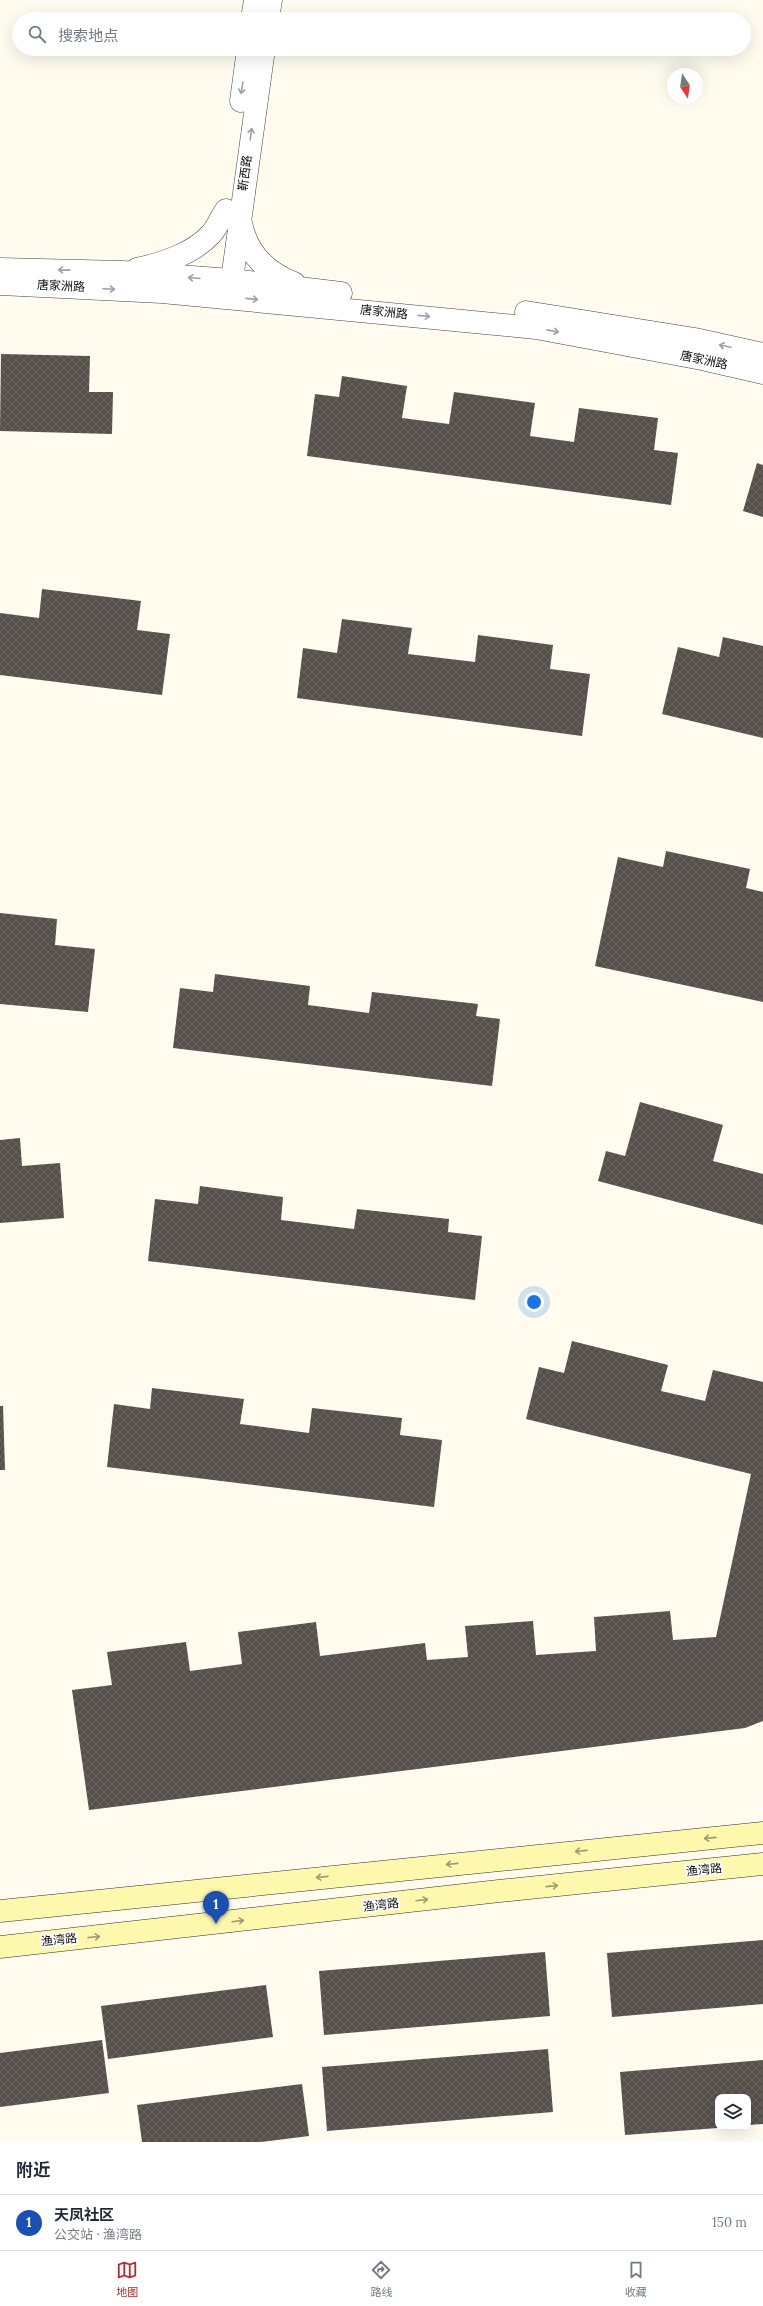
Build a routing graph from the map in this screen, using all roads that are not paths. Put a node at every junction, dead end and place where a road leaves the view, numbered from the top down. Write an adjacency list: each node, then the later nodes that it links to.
1 (254, 0): 3 (street)
2 (271, 0): 4 (street)
3 (253, 12)
4 (269, 12)
5 (247, 56): 7 (street, 靳西路, one-way to 7)
6 (263, 56): 7 (street, 靳西路, one-way to 6)
7 (233, 211): 9 (street); 11 (street, 靳西路); 12 (street)
8 (0, 269): 9 (street, 唐家洲路, one-way to 8)
9 (123, 272): 11 (street, 唐家洲路, one-way to 9)
10 (0, 284): 11 (street, 唐家洲路, one-way to 11)
11 (223, 288): 12 (street, 唐家洲路); 14 (street, 唐家洲路, one-way to 14)
12 (312, 290): 13 (street, 唐家洲路, one-way to 12)
13 (763, 354)
14 (763, 373)
15 (763, 1829): 17 (street)
16 (763, 1833): 17 (main road)
17 (738, 1835): 19 (main road, one-way to 19)
18 (763, 1864): 20 (main road, 渔湾路, one-way to 18)
19 (0, 1911)
20 (0, 1947)

